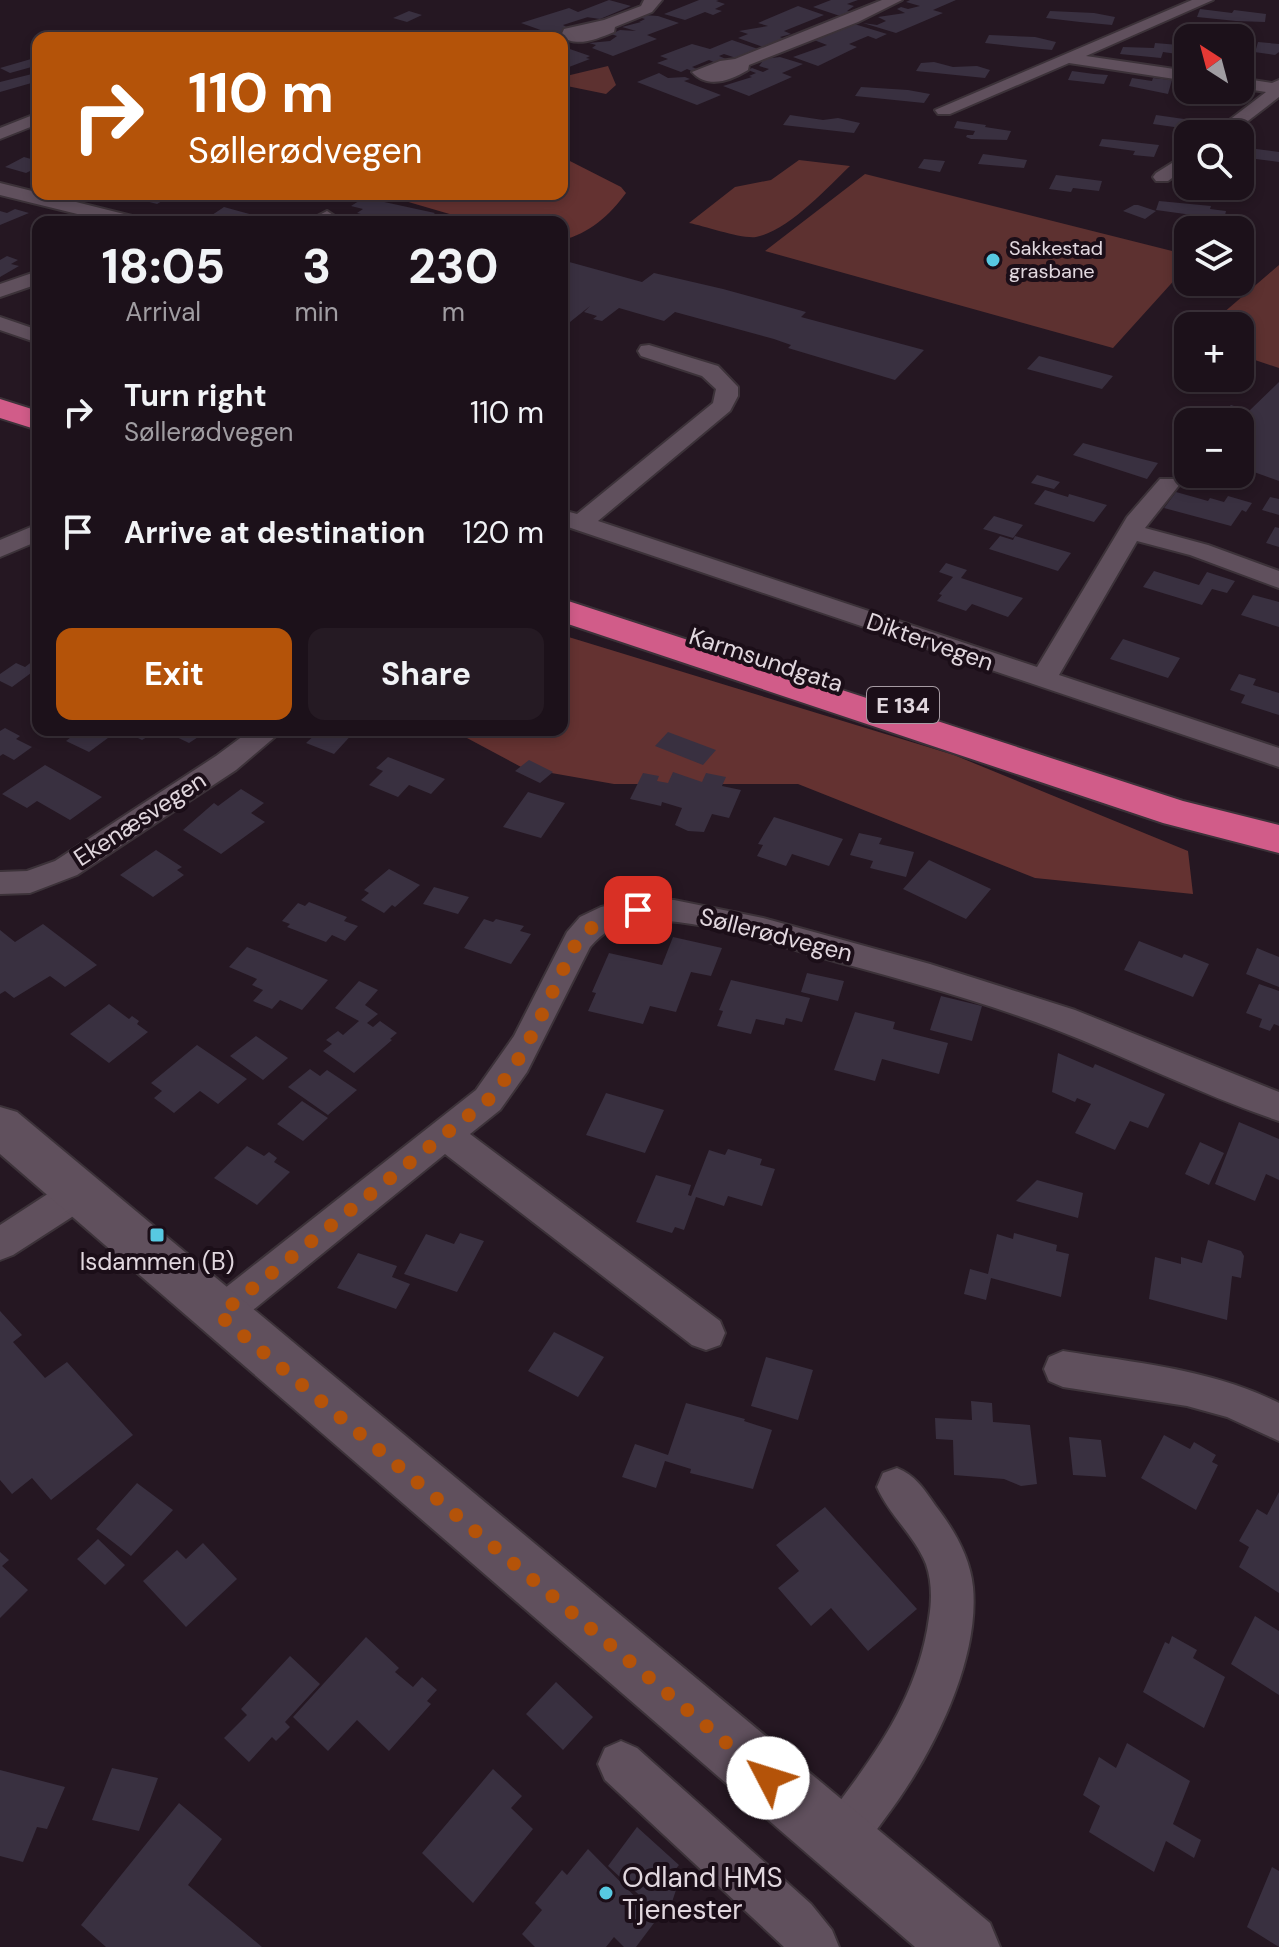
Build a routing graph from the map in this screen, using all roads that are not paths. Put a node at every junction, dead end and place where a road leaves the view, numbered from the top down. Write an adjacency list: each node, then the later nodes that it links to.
1 (654, 0): 4 (street)
2 (894, 0): 6 (street)
3 (1205, 0): 5 (street)
4 (606, 25)
5 (1068, 58): 7 (street); 10 (street)
6 (737, 64)
7 (1174, 74)
8 (1254, 85): 9 (street)
9 (1277, 87): 11 (street)
10 (944, 110)
11 (1240, 120)
12 (32, 121): 13 (street)
13 (0, 134)
14 (1174, 168): 15 (street)
15 (1162, 177)
16 (0, 189): 17 (street)
17 (32, 197)
18 (44, 200): 19 (street)
19 (109, 216)
20 (32, 279): 21 (street)
21 (0, 291)
22 (0, 323): 23 (street)
23 (32, 335)
24 (649, 351): 29 (street, Diktervegen)
25 (2, 417): 26 (highway); 27 (highway)
26 (32, 420)
27 (32, 442)
28 (1168, 484): 30 (street)
29 (571, 520): 36 (street, Diktervegen)
30 (1131, 532): 33 (street); 36 (street)
31 (32, 534): 32 (street)
32 (0, 550)
33 (1279, 580)
34 (568, 595): 39 (highway, Karmsundgata / E 134)
35 (568, 612): 39 (highway, Karmsundgata / E 134)
36 (1043, 680): 38 (street, Diktervegen)
37 (261, 736): 41 (street, Ekenæsvegen)
38 (1279, 758)
39 (1240, 827): 40 (highway, Karmsundgata / E 134)
40 (1279, 839)
41 (0, 883)
42 (1279, 1107): 44 (street, Søllerødvegen)
43 (0, 1126): 45 (main road)
44 (445, 1135): 47 (street, Søllerødvegen); 48 (street)
45 (79, 1193): 46 (street); 47 (main road)
46 (0, 1244)
47 (219, 1315): 53 (main road)
48 (706, 1333)
49 (1063, 1369): 50 (street)
50 (1279, 1423)
51 (897, 1487): 53 (street)
52 (621, 1764): 54 (street)
53 (841, 1839): 55 (main road)
54 (815, 1947)
55 (966, 1947)

